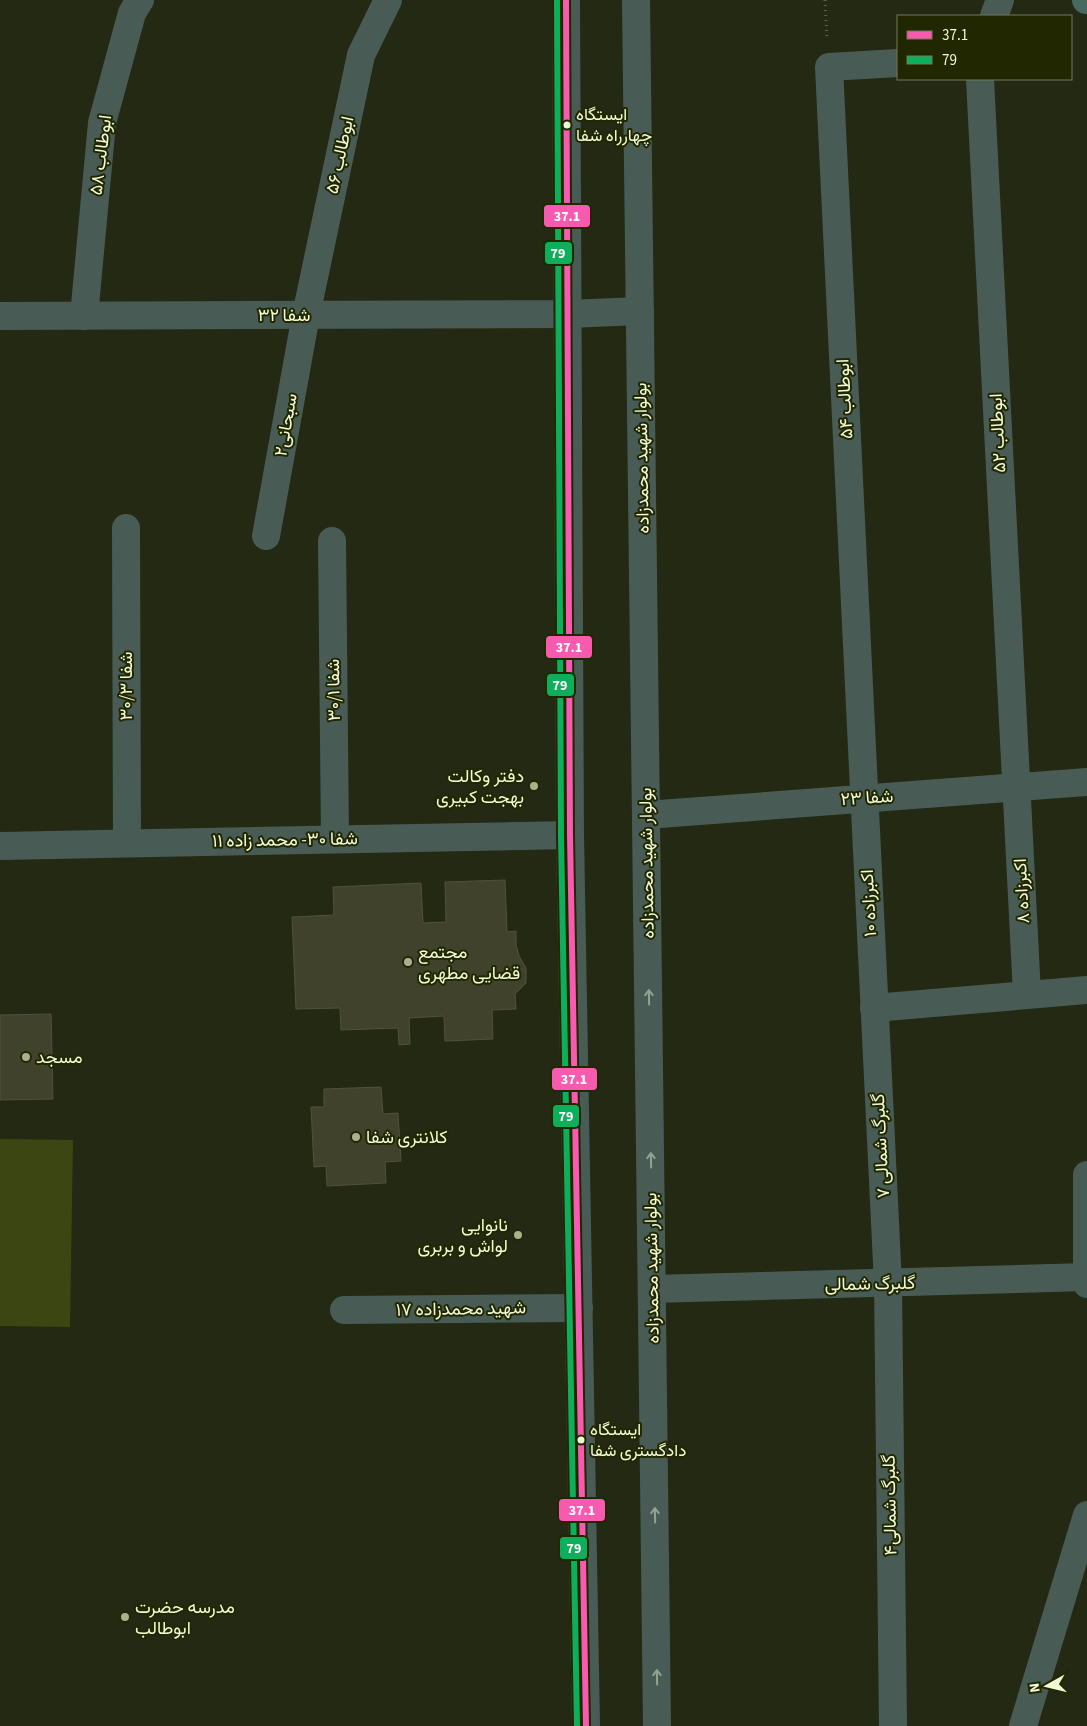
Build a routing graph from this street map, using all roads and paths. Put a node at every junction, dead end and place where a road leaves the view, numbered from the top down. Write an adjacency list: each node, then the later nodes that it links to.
1 (140, 0): 15 (street, ابوطالب ۵۸)
2 (388, 0): 13 (street, ابوطالب ۵۶)
3 (566, 0): 12 (street)
4 (636, 0): 11 (street, بولوار شهید محمدزاده)
5 (825, 0): 9 (path)
6 (1000, 0): 7 (street)
7 (994, 15)
8 (897, 63): 9 (street)
9 (829, 67): 21 (street, ابوطالب ۵۴)
10 (980, 80): 20 (street, ابوطالب ۵۲)
11 (640, 311): 12 (street, شفا ۳۲); 22 (street, بولوار شهید محمدزاده)
12 (568, 314): 13 (street, شفا ۳۲); 23 (street)
13 (306, 315): 15 (street, شفا ۳۲); 17 (street, سبحانی۲)
14 (0, 316): 15 (street, شفا ۳۲)
15 (84, 316)
16 (126, 528): 25 (street, ۳۰/۳ شفا)
17 (266, 536)
18 (332, 541): 24 (street, شفا ۳۰/۱)
19 (1087, 782): 20 (street, شفا ۲۳)
20 (1016, 787): 21 (street, شفا ۲۳); 28 (street, اکبرزاده ۸)
21 (864, 798): 22 (street, شفا ۲۳); 29 (street, اکبرزاده ۱۰)
22 (646, 815): 33 (street, بولوار شهید محمدزاده, one-way to 22)
23 (570, 836): 24 (street, شفا ۳۰- محمد زاده ۱۱); 34 (street)
24 (335, 839): 25 (street, شفا ۳۰- محمد زاده ۱۱)
25 (127, 843): 26 (street, شفا ۳۰- محمد زاده ۱۱)
26 (0, 846)
27 (1087, 990): 28 (street)
28 (1027, 994): 29 (street)
29 (874, 1008): 32 (street, گلبرگ شمالی ۷)
30 (1087, 1175): 31 (street)
31 (1087, 1280): 32 (street, گلبرگ شمالی)
32 (888, 1284): 33 (street, گلبرگ شمالی); 39 (street, گلبرگ شمالی۴)
33 (652, 1289): 38 (street, بولوار شهید محمدزاده, one-way to 33)
34 (579, 1308): 35 (street, شهید محمدزاده ۱۷); 37 (street)
35 (344, 1310)
36 (1087, 1514): 40 (street)
37 (586, 1726)
38 (658, 1726)
39 (893, 1726)
40 (1023, 1726)

